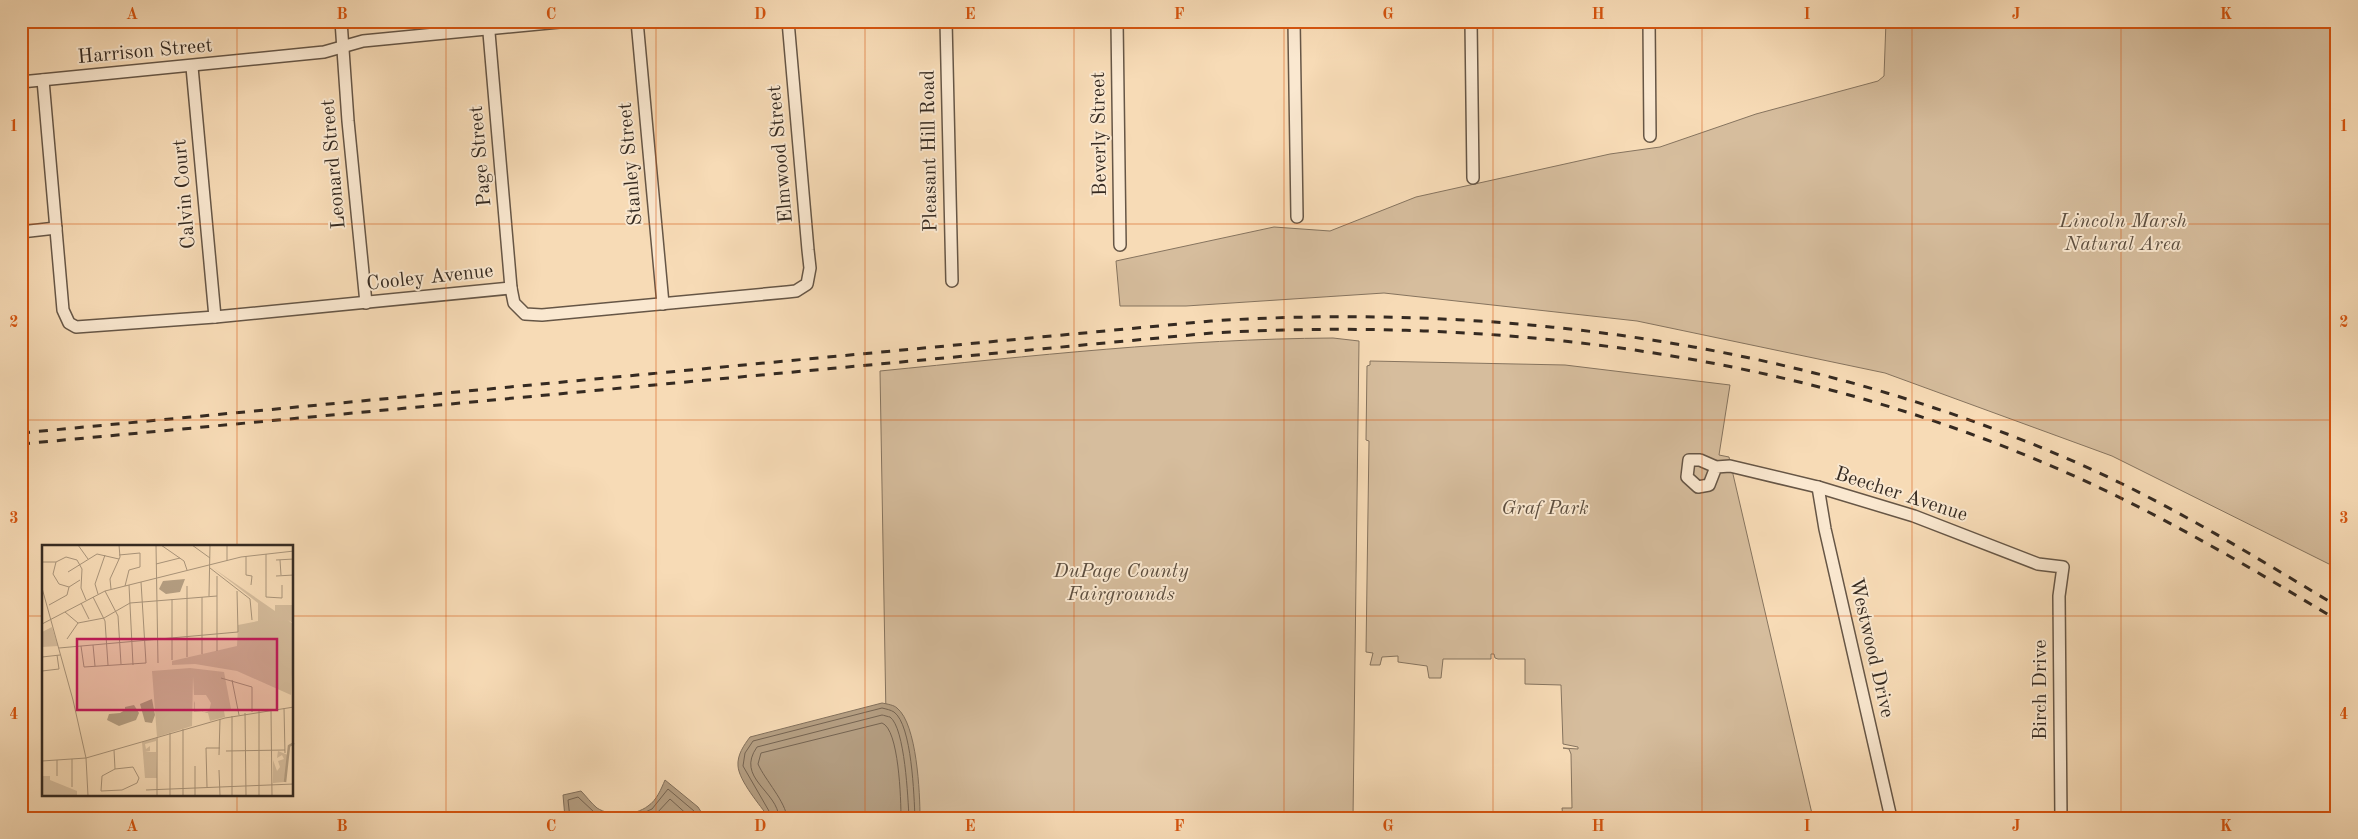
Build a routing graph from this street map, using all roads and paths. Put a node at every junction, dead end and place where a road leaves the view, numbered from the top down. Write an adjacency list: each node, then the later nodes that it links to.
1 (341, 21): 11 (street, Leonard Street)
2 (570, 21): 10 (street, Harrison Street)
3 (637, 21): 25 (street, Stanley Street)
4 (788, 21): 22 (street, Elmwood Street)
5 (946, 21): 21 (street, Pleasant Hill Road)
6 (1117, 21): 20 (street, Beverly Street)
7 (1294, 21): 17 (street)
8 (1471, 21): 16 (street)
9 (1648, 21): 15 (street)
10 (488, 25): 11 (street, Harrison Street); 23 (street, Page Street)
11 (342, 48): 12 (street, Harrison Street); 24 (street, Leonard Street)
12 (192, 67): 13 (street, Harrison Street); 26 (street, Calvin Court)
13 (42, 80): 14 (street, Harrison Street); 18 (street)
14 (21, 82)
15 (1650, 136)
16 (1473, 178)
17 (1297, 217)
18 (56, 228): 19 (street); 26 (street, Cooley Avenue)
19 (21, 232)
20 (1120, 245)
21 (952, 280)
22 (807, 284): 25 (street, Cooley Avenue)
23 (510, 288): 24 (street, Cooley Avenue); 25 (street, Cooley Avenue)
24 (366, 303): 26 (street, Cooley Avenue)
25 (663, 304)
26 (215, 317)
27 (1716, 467): 28 (street, Beecher Avenue)
28 (1818, 487): 29 (street, Beecher Avenue); 30 (street, Westwood Drive)
29 (2058, 567): 31 (street, Birch Drive)
30 (1891, 818)
31 (2060, 818)

